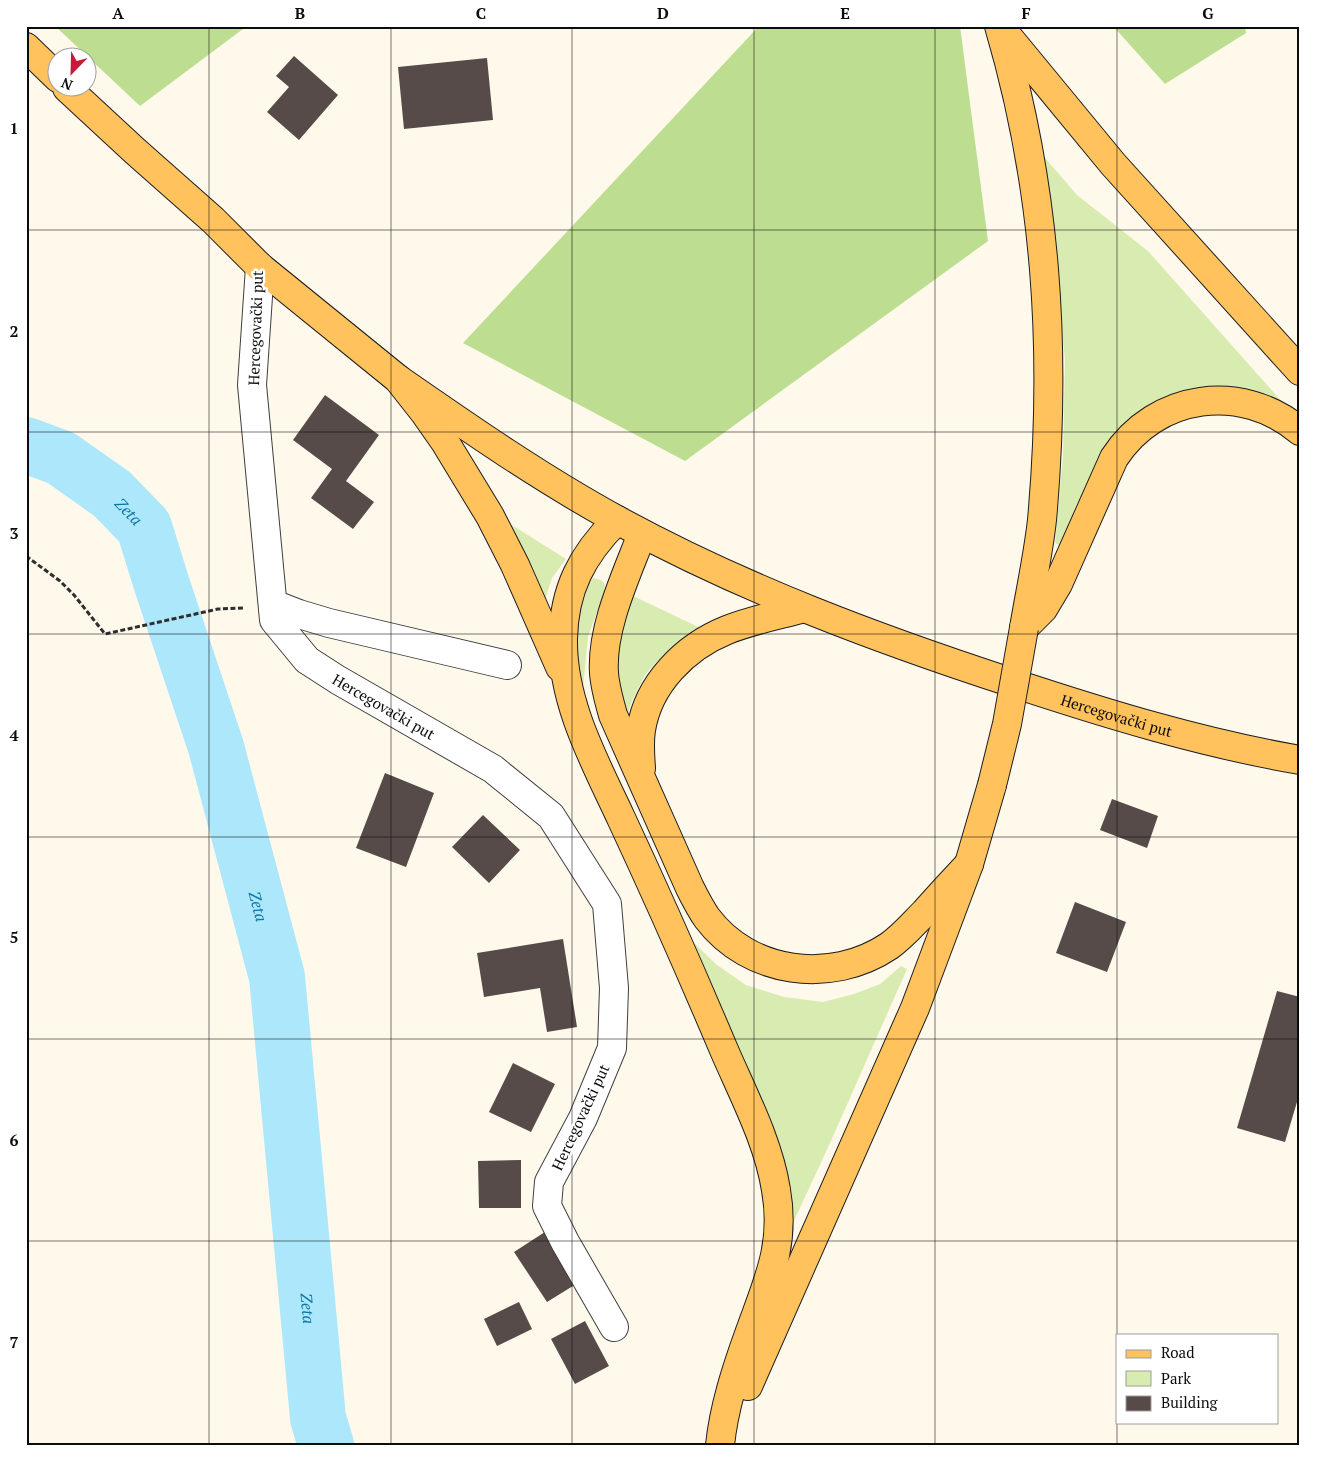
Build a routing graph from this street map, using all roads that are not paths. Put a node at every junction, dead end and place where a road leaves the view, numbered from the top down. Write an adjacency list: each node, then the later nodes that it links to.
1 (999, 26): 6 (main road); 13 (main road)
2 (26, 48): 3 (main road)
3 (48, 69)
4 (78, 98): 5 (main road, Hercegovački put)
5 (260, 267): 7 (main road); 11 (street, Hercegovački put)
6 (1300, 371)
7 (398, 379): 9 (main road); 15 (main road)
8 (1300, 431): 13 (main road)
9 (617, 520): 10 (main road, Hercegovački put); 15 (main road)
10 (642, 534): 12 (main road, Hercegovački put); 17 (main road)
11 (273, 604): 14 (street); 19 (street, Hercegovački put)
12 (804, 608): 16 (main road, Hercegovački put); 17 (main road)
13 (1024, 628): 18 (main road, bridge)
14 (507, 665)
15 (569, 687): 20 (main road)
16 (1300, 760)
17 (641, 775): 18 (main road)
18 (969, 864): 20 (main road)
19 (614, 1327)
20 (721, 1445)

